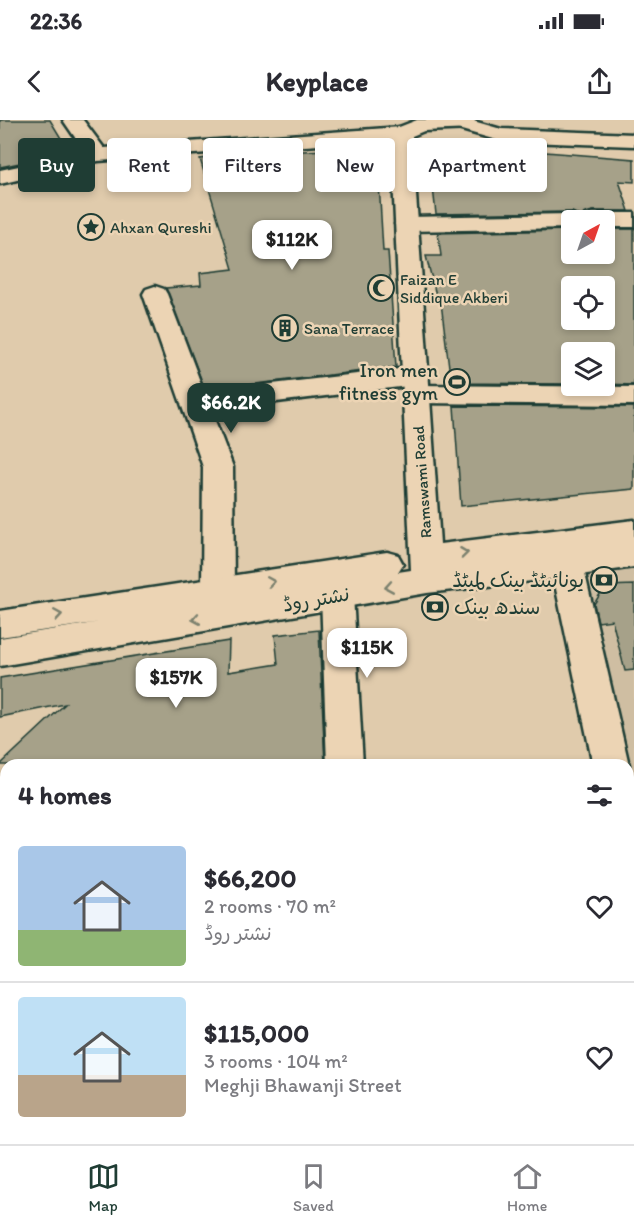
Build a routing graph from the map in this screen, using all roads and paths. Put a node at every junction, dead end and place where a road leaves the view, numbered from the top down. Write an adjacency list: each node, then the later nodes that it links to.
1 (73, 120): 5 (main road)
2 (465, 122): 3 (main road); 4 (main road)
3 (401, 133): 5 (main road); 10 (main road, Ramswami Road)
4 (634, 140)
5 (98, 155): 6 (main road)
6 (0, 177)
7 (615, 220): 8 (main road)
8 (634, 220)
9 (561, 221): 10 (main road)
10 (407, 224): 12 (main road, Ramswami Road)
11 (154, 294): 14 (main road)
12 (416, 385): 13 (main road); 14 (main road); 18 (main road, Ramswami Road)
13 (634, 396)
14 (194, 402): 19 (main road)
15 (634, 532): 18 (main road, نشتر روڈ, one-way to 15)
16 (634, 555): 17 (main road, نشتر روڈ)
17 (567, 565): 18 (main road, نشتر روڈ); 24 (main road)
18 (427, 569): 19 (main road, نشتر روڈ, one-way to 18); 20 (main road, نشتر روڈ, one-way to 20)
19 (218, 590): 21 (main road, نشتر روڈ, one-way to 19)
20 (337, 595): 22 (main road, نشتر روڈ, one-way to 22); 23 (main road)
21 (0, 624)
22 (0, 652)
23 (345, 759)
24 (610, 759)

